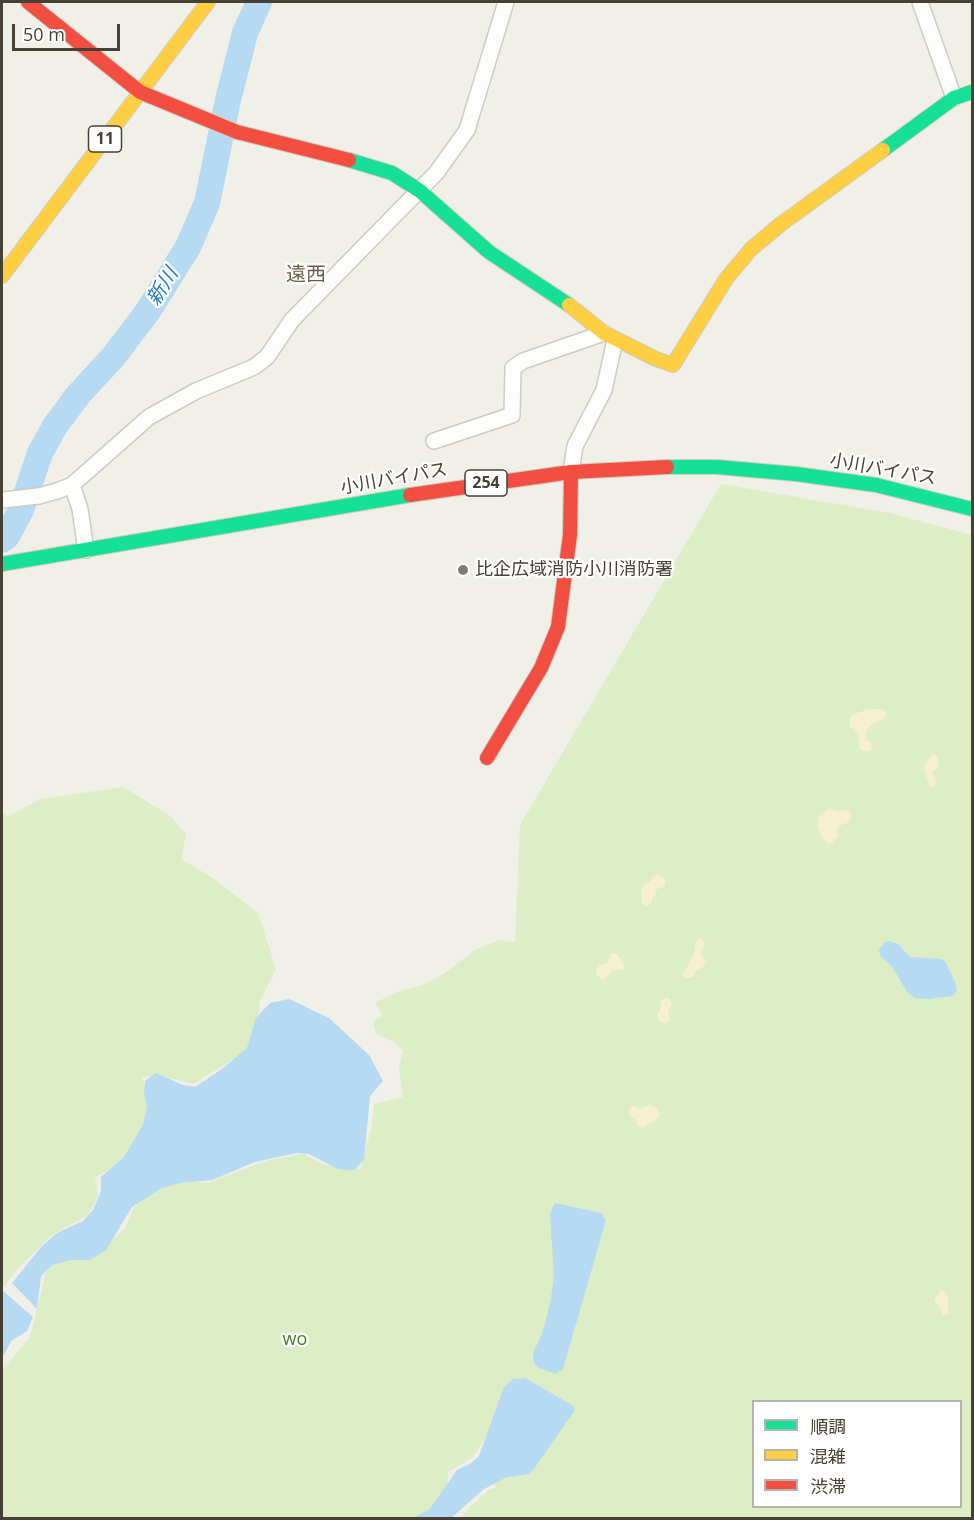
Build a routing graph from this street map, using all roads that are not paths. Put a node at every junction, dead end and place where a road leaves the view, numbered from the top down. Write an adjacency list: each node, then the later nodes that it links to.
1 (28, 2): 5 (main road)
2 (208, 2): 5 (main road, 11)
3 (506, 2): 8 (street)
4 (920, 2): 7 (street)
5 (140, 92): 8 (main road); 9 (main road, 11)
6 (972, 92): 7 (main road)
7 (954, 98): 10 (main road)
8 (420, 191): 10 (main road); 13 (street)
9 (2, 276)
10 (610, 336): 11 (street); 12 (street)
11 (434, 441)
12 (571, 472): 15 (main road, 小川バイパス / 254); 16 (main road, 小川バイパス / 254); 18 (main road)
13 (72, 485): 14 (street); 16 (street)
14 (3, 501)
15 (972, 509)
16 (86, 550): 17 (main road, 小川バイパス / 254)
17 (2, 564)
18 (487, 758)

